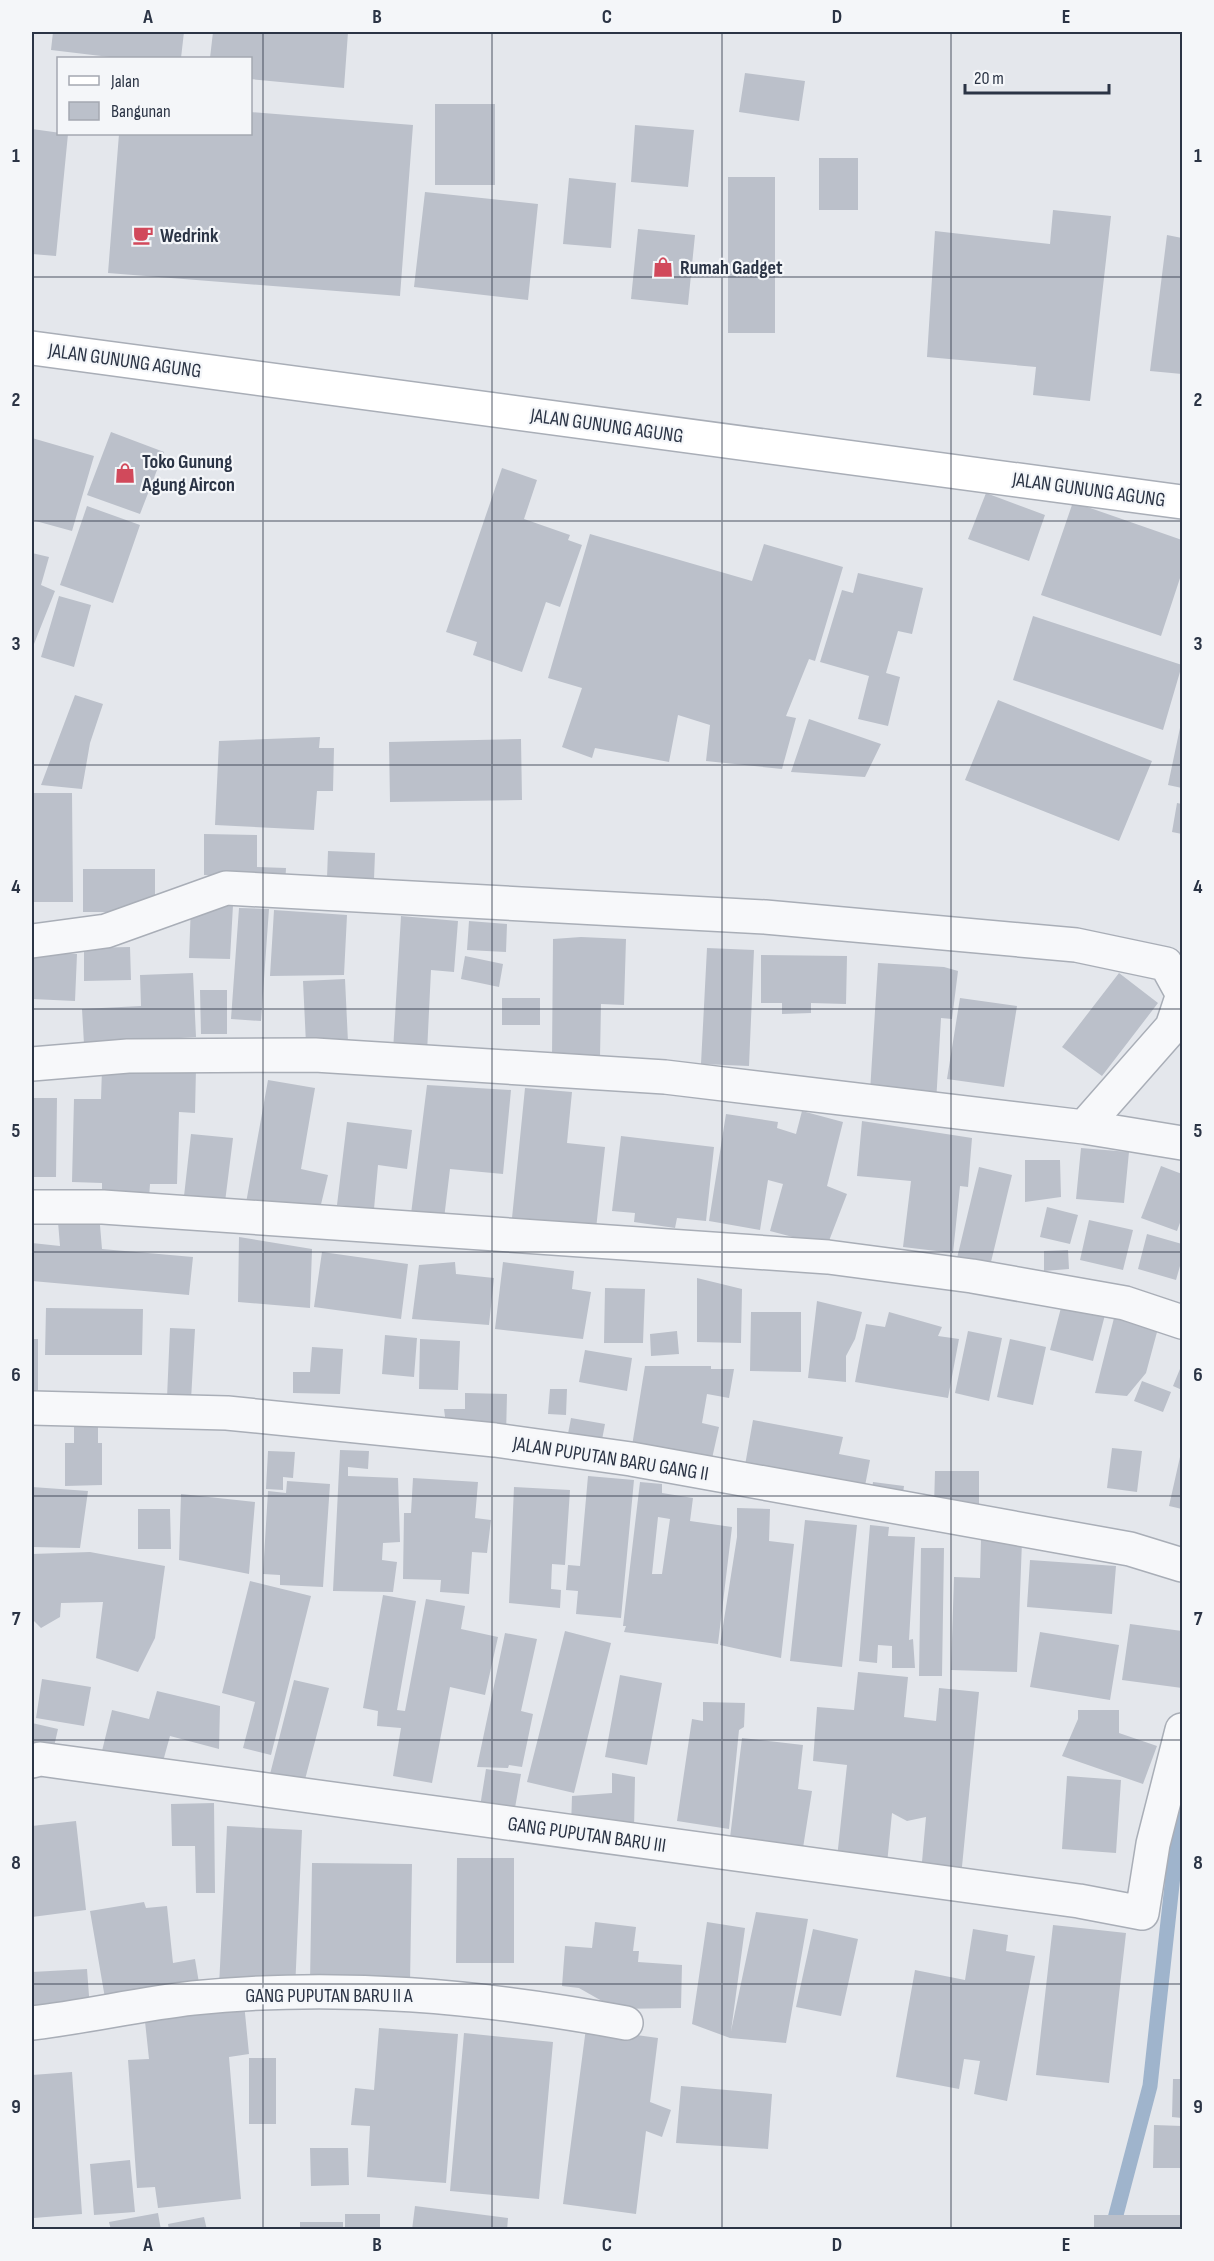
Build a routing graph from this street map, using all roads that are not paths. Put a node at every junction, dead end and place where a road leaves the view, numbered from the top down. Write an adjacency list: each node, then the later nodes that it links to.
1 (32, 348): 2 (main road, JALAN GUNUNG AGUNG)
2 (1182, 502)
3 (32, 941): 4 (street)
4 (1182, 995): 6 (street)
5 (32, 1064): 6 (street)
6 (1084, 1127): 7 (street)
7 (1182, 1143)
8 (32, 1207): 9 (street)
9 (1182, 1322)
10 (32, 1408): 11 (street, JALAN PUPUTAN BARU GANG II)
11 (1182, 1565)
12 (1182, 1730): 13 (street, GANG PUPUTAN BARU III)
13 (32, 1761)
14 (626, 2023): 15 (street, GANG PUPUTAN BARU II A)
15 (32, 2024)

